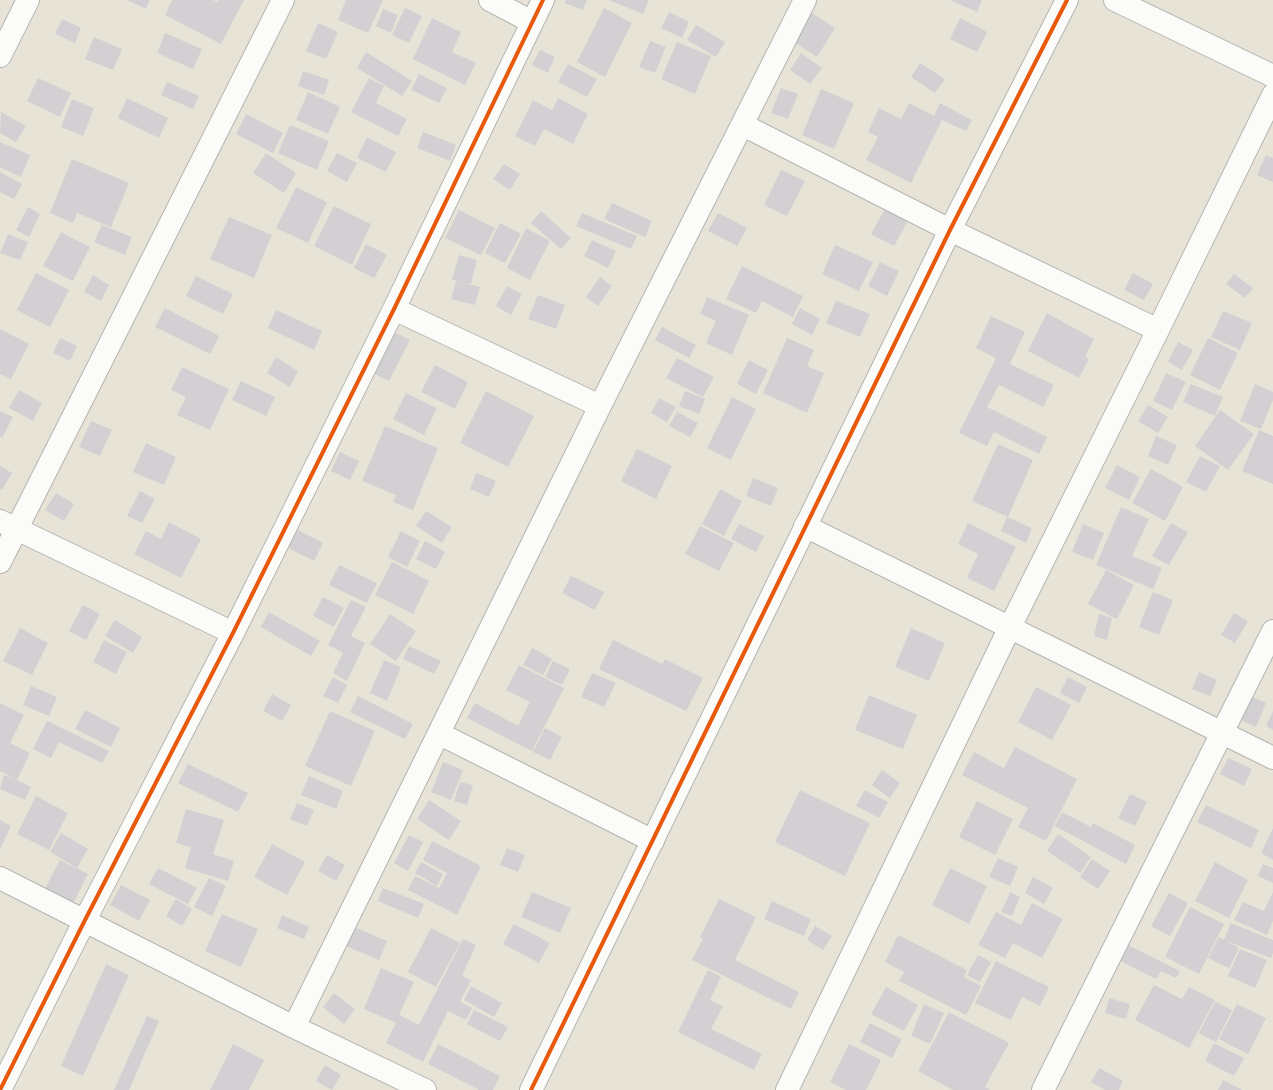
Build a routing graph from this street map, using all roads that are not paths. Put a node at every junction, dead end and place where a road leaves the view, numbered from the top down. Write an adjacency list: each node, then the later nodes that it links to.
1 (28, 0): 9 (street)
2 (283, 0): 17 (street)
3 (490, 0): 8 (street)
4 (543, 0): 8 (street)
5 (805, 0): 12 (street)
6 (1067, 0): 13 (street)
7 (1115, 0): 10 (street)
8 (532, 22): 14 (street)
9 (0, 56)
10 (1273, 76)
11 (1273, 94): 15 (street)
12 (743, 125): 13 (street); 16 (street)
13 (950, 230): 15 (street); 18 (street)
14 (394, 309): 16 (street); 22 (street)
15 (1158, 330): 20 (street)
16 (600, 406): 24 (street)
17 (8, 525): 19 (street); 22 (street)
18 (805, 526): 20 (street); 26 (street)
19 (0, 562)
20 (1010, 627): 23 (street); 33 (street)
21 (1273, 631): 23 (street)
22 (233, 634): 28 (street)
23 (1222, 733): 25 (street); 34 (street)
24 (440, 734): 26 (street); 29 (street)
25 (1273, 758)
26 (653, 841): 32 (street)
27 (0, 878): 28 (street)
28 (84, 922): 29 (street); 30 (street)
29 (294, 1027): 31 (street)
30 (0, 1090)
31 (425, 1090)
32 (531, 1090)
33 (787, 1090)
34 (1043, 1090)

